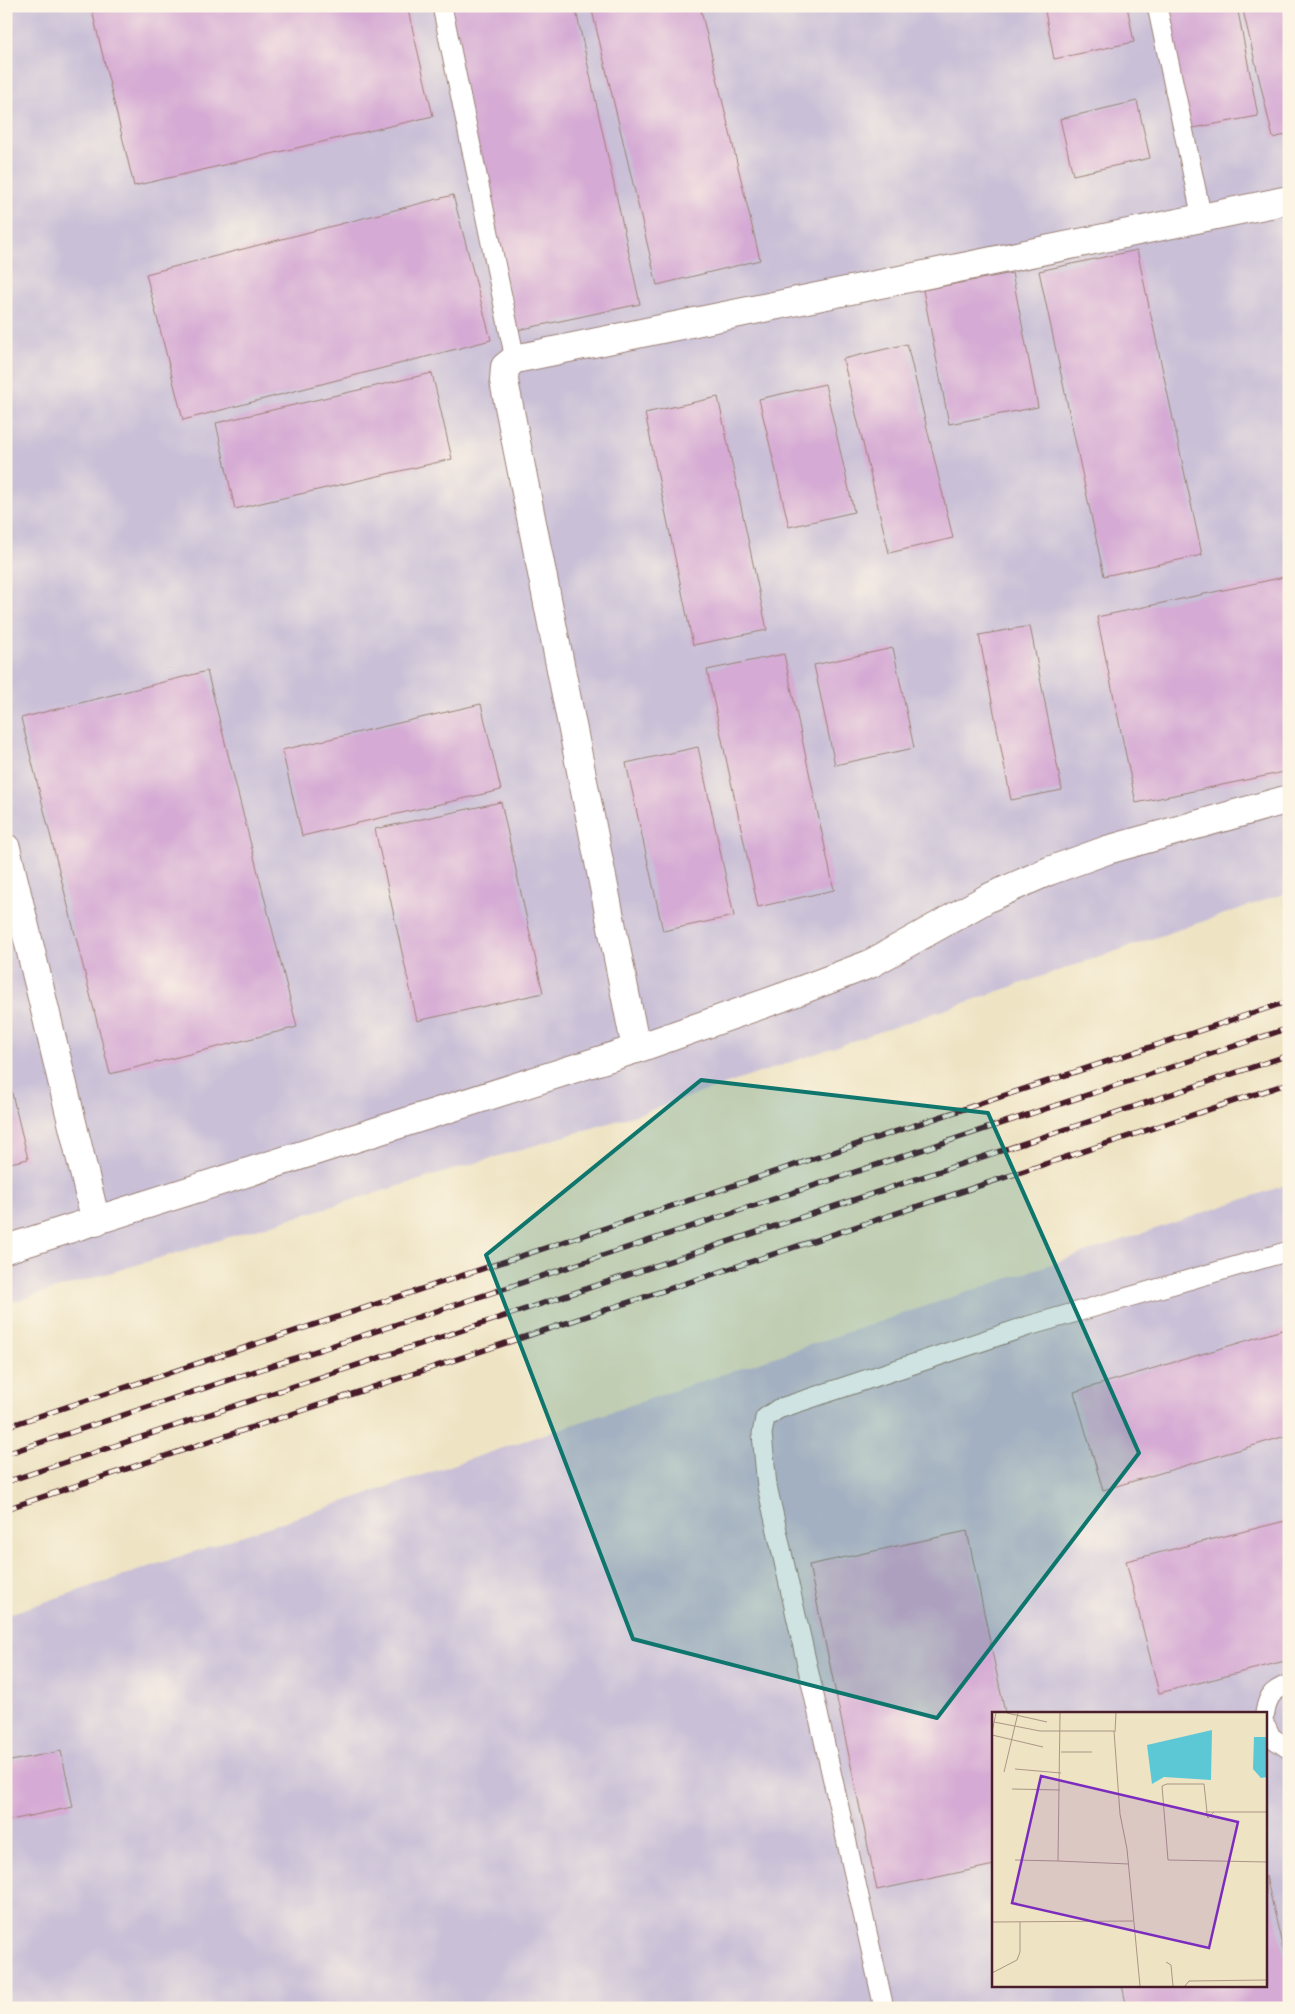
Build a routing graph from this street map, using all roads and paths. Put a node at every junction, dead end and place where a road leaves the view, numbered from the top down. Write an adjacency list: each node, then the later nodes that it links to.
1 (442, 6): 5 (lane)
2 (1157, 6): 4 (lane)
3 (1289, 200): 4 (street)
4 (1202, 218): 5 (street)
5 (515, 359): 8 (street)
6 (1289, 799): 8 (street)
7 (6, 848): 9 (street)
8 (636, 1049): 9 (street)
9 (96, 1222): 10 (street)
10 (6, 1249)
11 (1289, 1251): 16 (lane)
12 (1289, 1684): 13 (lane)
13 (1265, 1712)
14 (1268, 1730): 15 (lane)
15 (1289, 1749)
16 (884, 2008)

